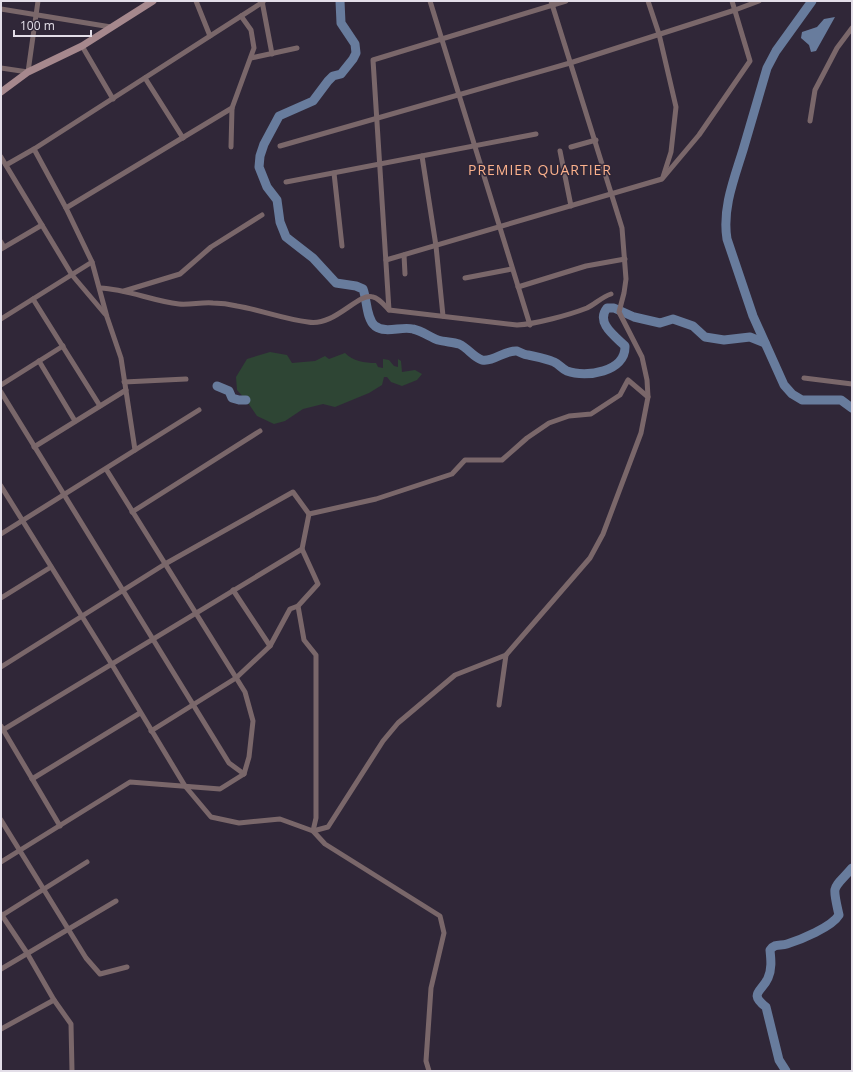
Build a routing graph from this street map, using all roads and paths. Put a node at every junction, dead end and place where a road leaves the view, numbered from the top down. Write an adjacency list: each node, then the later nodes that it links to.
1 (38, 1): 13 (street)
2 (152, 1): 15 (street)
3 (196, 1): 18 (street)
4 (430, 1): 19 (street)
5 (566, 1): 10 (street)
6 (648, 1): 17 (street)
7 (732, 1): 12 (street)
8 (759, 1): 12 (street)
9 (262, 2): 14 (street); 22 (street)
10 (552, 3): 19 (street); 24 (street)
11 (1, 9): 13 (street)
12 (735, 10): 17 (street); 48 (street)
13 (36, 14): 15 (street); 26 (street)
14 (241, 16): 18 (street); 23 (street)
15 (111, 27): 20 (street)
16 (852, 28): 33 (street)
17 (659, 34): 24 (street); 48 (street)
18 (210, 36): 27 (street)
19 (441, 39): 29 (street); 32 (street)
20 (82, 46): 26 (street); 30 (street)
21 (297, 48): 22 (street)
22 (272, 54): 23 (street)
23 (251, 58): 31 (street)
24 (570, 63): 29 (street); 36 (street)
25 (1, 68): 26 (street)
26 (28, 72): 28 (street)
27 (144, 78): 30 (street); 35 (street)
28 (1, 92)
29 (459, 95): 32 (street); 39 (street)
30 (113, 99): 41 (street)
31 (232, 108): 35 (street); 37 (street)
32 (377, 118): 38 (street); 45 (street)
33 (810, 121)
34 (536, 134): 39 (street)
35 (183, 138): 52 (street)
36 (596, 140): 40 (street); 50 (street)
37 (231, 146)
38 (280, 146)
39 (474, 146): 43 (street); 55 (street)
40 (571, 146)
41 (34, 149): 46 (street); 52 (street)
42 (560, 151): 51 (street)
43 (422, 156): 45 (street); 58 (street)
44 (1, 157): 46 (street)
45 (380, 163): 47 (street); 62 (street)
46 (6, 165): 54 (street)
47 (334, 173): 49 (street); 57 (street)
48 (662, 179): 50 (street)
49 (286, 182)
50 (612, 194): 51 (street); 61 (street)
51 (571, 206): 55 (street)
52 (66, 208): 63 (street)
53 (262, 215): 70 (street)
54 (42, 226): 59 (street); 65 (street)
55 (499, 227): 58 (street); 64 (street)
56 (1, 242): 59 (street)
57 (342, 246)
58 (436, 246): 60 (street); 75 (street)
59 (3, 248)
60 (404, 255): 62 (street); 66 (street)
61 (625, 259): 69 (street); 87 (street)
62 (386, 260): 73 (street)
63 (92, 262): 65 (street); 68 (street)
64 (512, 269): 67 (street); 69 (street)
65 (72, 274): 72 (street); 74 (street)
66 (405, 274)
67 (465, 278)
68 (100, 288): 70 (street); 74 (street)
69 (518, 288): 77 (street)
70 (124, 291): 73 (street)
71 (611, 294): 77 (street)
72 (34, 299): 76 (street); 78 (street)
73 (389, 310): 75 (street)
74 (107, 316): 82 (street)
75 (444, 316): 77 (street)
76 (1, 319)
77 (530, 325)
78 (63, 346): 79 (street); 88 (street)
79 (39, 361): 84 (street); 90 (street)
80 (804, 378): 83 (street)
81 (186, 379): 82 (street)
82 (124, 382): 85 (street)
83 (852, 384)
84 (1, 385)
85 (126, 390): 88 (street); 93 (street)
86 (1, 392): 92 (street)
87 (648, 397): 98 (street); 112 (street)
88 (100, 406): 90 (street)
89 (199, 410): 93 (street)
90 (75, 421): 92 (street)
91 (260, 431): 97 (street)
92 (34, 447): 96 (street)
93 (135, 450): 94 (street)
94 (106, 469): 96 (street); 97 (street)
95 (1, 486): 99 (street)
96 (64, 495): 99 (street); 105 (street)
97 (132, 512): 102 (street)
98 (309, 514): 101 (street); 102 (street)
99 (23, 521): 100 (street); 103 (street)
100 (1, 534)
101 (302, 549): 104 (street); 107 (street)
102 (165, 564): 105 (street); 108 (street)
103 (51, 567): 106 (street); 109 (street)
104 (233, 590): 108 (street); 111 (street)
105 (122, 591): 109 (street); 110 (street)
106 (1, 598)
107 (298, 606): 111 (street); 126 (street)
108 (196, 613): 110 (street); 115 (street)
109 (82, 616): 113 (street); 114 (street)
110 (152, 639): 113 (street); 116 (street)
111 (270, 646): 115 (street)
112 (506, 655): 117 (street); 126 (street)
113 (111, 663): 118 (street); 119 (street)
114 (1, 667)
115 (236, 678): 116 (street); 121 (street)
116 (193, 705): 120 (street); 121 (street)
117 (499, 705)
118 (140, 713): 120 (street); 122 (street)
119 (2, 729): 122 (street)
120 (151, 731): 123 (street)
121 (244, 774): 123 (street)
122 (32, 779): 125 (street)
123 (185, 786): 125 (street); 126 (street)
124 (1, 820): 127 (street)
125 (60, 826): 127 (street)
126 (313, 830): 140 (street)
127 (20, 851): 128 (street); 130 (street)
128 (1, 862)
129 (87, 862): 130 (street)
130 (43, 889): 132 (street); 133 (street)
131 (116, 901): 133 (street)
132 (1, 915): 134 (street)
133 (69, 928): 134 (street); 135 (street)
134 (27, 953): 136 (street); 137 (street)
135 (127, 967)
136 (1, 969)
137 (54, 1000): 138 (street); 139 (street)
138 (1, 1029)
139 (72, 1071)
140 (429, 1071)

